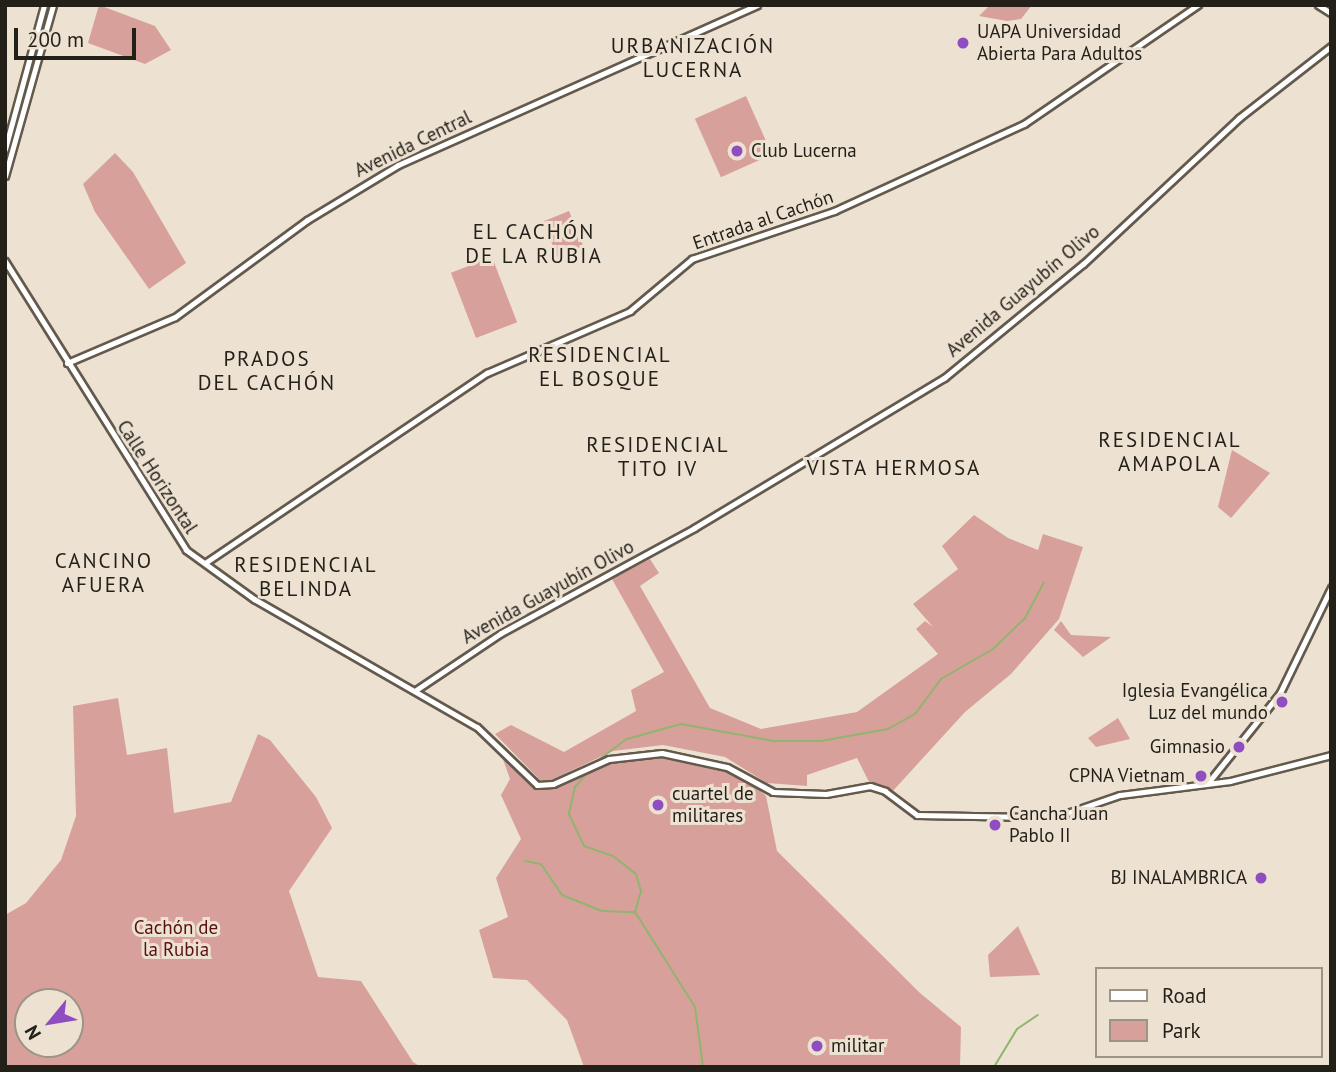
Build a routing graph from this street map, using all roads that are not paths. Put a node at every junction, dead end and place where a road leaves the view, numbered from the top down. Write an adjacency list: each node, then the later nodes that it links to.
1 (44, 5): 8 (main road)
2 (53, 5): 9 (main road)
3 (757, 5): 15 (main road, Avenida Central)
4 (1198, 5): 16 (street, Entrada al Cachón)
5 (1318, 5): 6 (main road)
6 (1331, 13)
7 (1331, 46): 18 (main road, Avenida Guayubín Olivo)
8 (30, 62): 9 (main road); 10 (main road)
9 (36, 73): 11 (main road)
10 (26, 80): 11 (main road); 12 (main road)
11 (32, 88): 13 (main road)
12 (5, 149)
13 (5, 176)
14 (5, 261): 15 (main road, Calle Horizontal)
15 (67, 363): 16 (main road, Calle Horizontal)
16 (205, 563): 18 (main road, Calle Horizontal)
17 (1331, 588): 20 (street)
18 (416, 690): 20 (main road, Calle Horizontal)
19 (1331, 755): 20 (main road)
20 (1207, 784)

